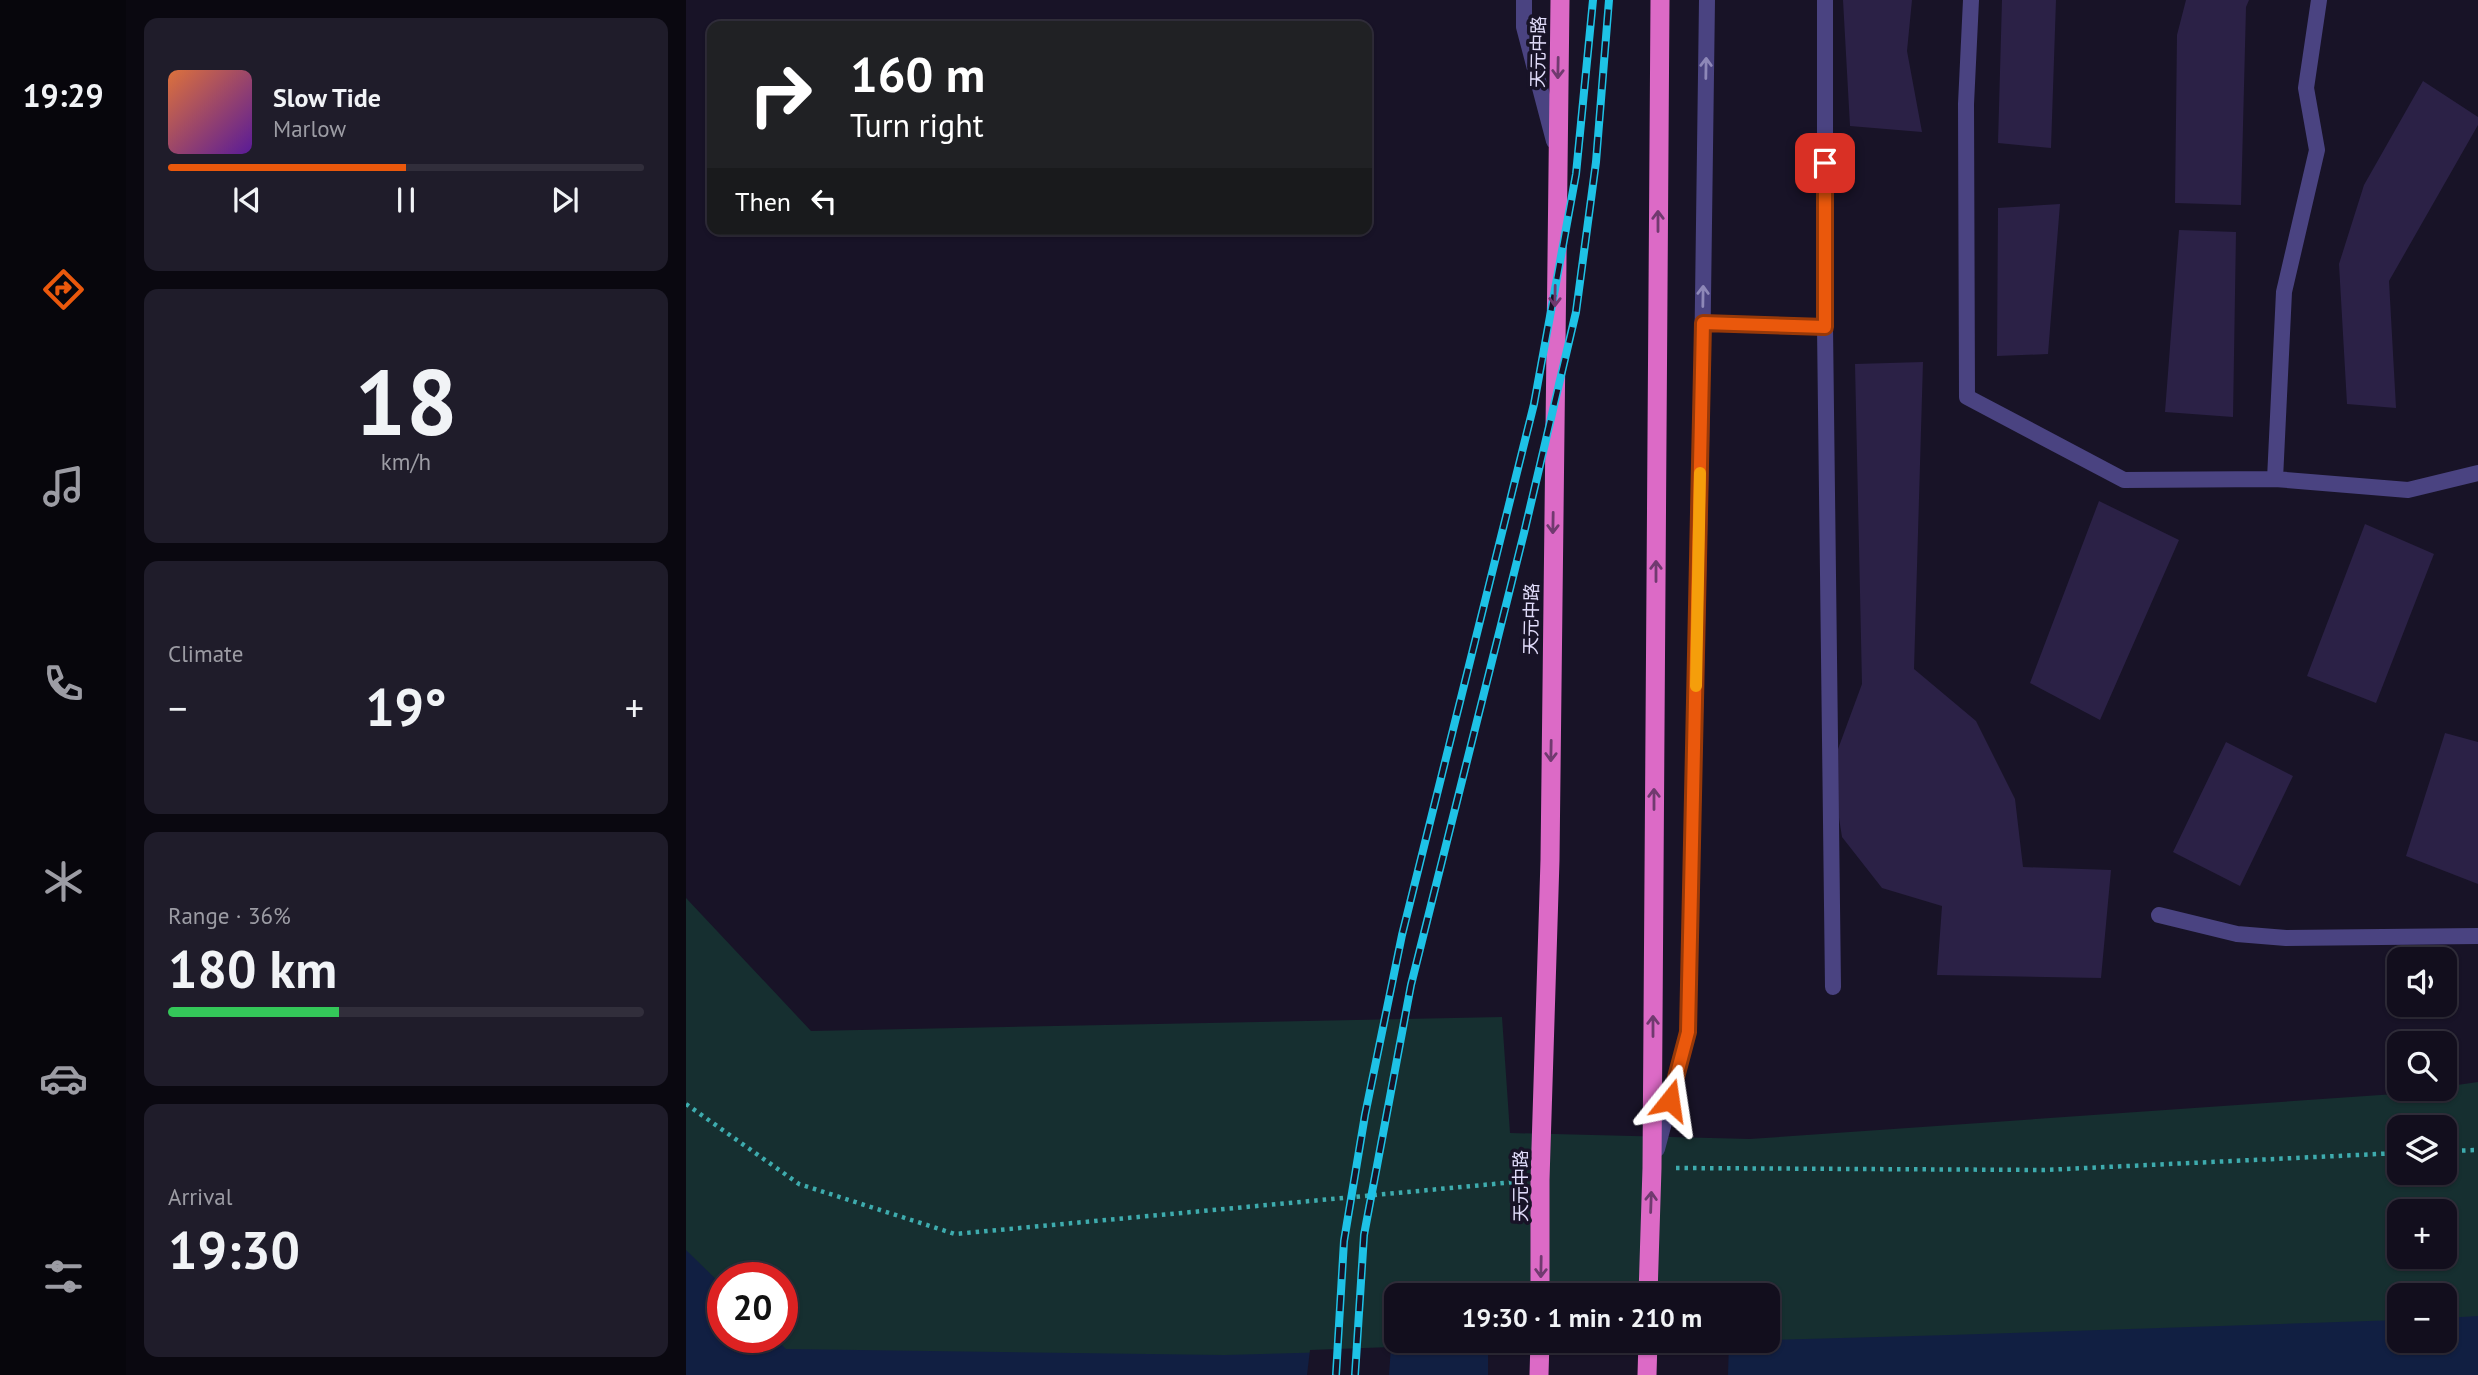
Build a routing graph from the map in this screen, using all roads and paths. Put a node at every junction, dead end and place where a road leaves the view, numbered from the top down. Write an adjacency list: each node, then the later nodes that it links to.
1 (1524, 0): 8 (lane)
2 (1560, 0): 8 (highway, 天元中路, one-way to 8)
3 (1660, 0): 20 (highway, one-way to 3)
4 (1707, 0): 9 (lane, one-way to 4)
5 (1825, 0): 10 (lane)
6 (1971, 0): 12 (lane)
7 (2319, 0): 12 (lane)
8 (1557, 150): 21 (highway, 天元中路, one-way to 21)
9 (1703, 323): 10 (lane); 20 (lane)
10 (1825, 327): 15 (lane)
11 (2478, 472): 12 (lane)
12 (2275, 479)
13 (2159, 915): 14 (lane)
14 (2478, 936)
15 (1833, 987)
16 (686, 1104): 21 (path)
17 (2478, 1150): 18 (path)
18 (2457, 1151)
19 (2387, 1154): 20 (path)
20 (1652, 1168): 23 (highway, one-way to 20)
21 (1540, 1180): 22 (highway, 天元中路, one-way to 22)
22 (1540, 1283)
23 (1648, 1283)
24 (1540, 1353): 26 (highway)
25 (1648, 1353): 27 (highway)
26 (1539, 1375)
27 (1647, 1375)

